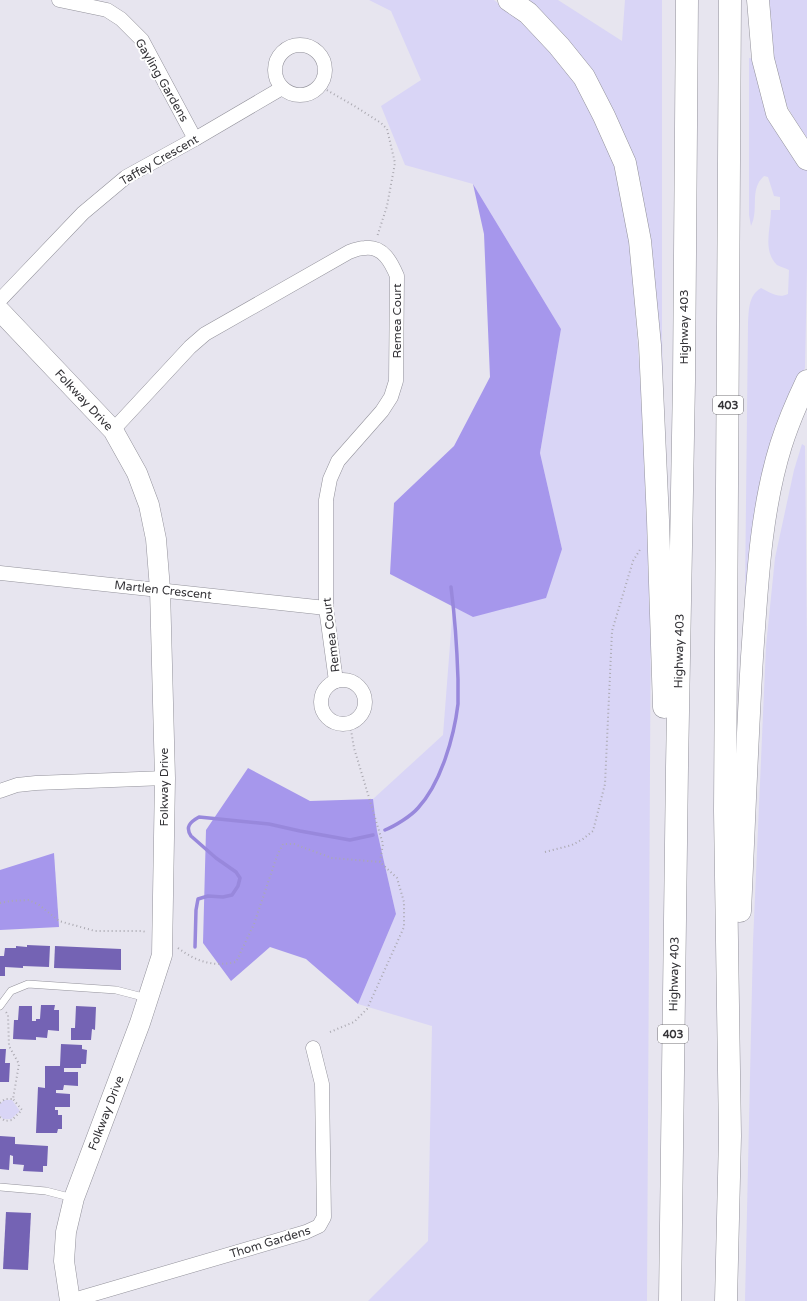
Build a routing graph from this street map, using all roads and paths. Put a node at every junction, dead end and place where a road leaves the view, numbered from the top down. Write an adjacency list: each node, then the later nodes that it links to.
1 (59, 0): 8 (street, Gayling Gardens)
2 (510, 0): 21 (highway)
3 (687, 0): 21 (highway, Highway 403 / 403)
4 (730, 0): 35 (highway, 403)
5 (758, 0): 9 (highway)
6 (320, 86): 7 (street); 7 (street); 10 (path)
7 (282, 88): 8 (street, Taffey Crescent)
8 (195, 139): 11 (street, Taffey Crescent)
9 (807, 159)
10 (373, 249): 14 (street); 18 (street, Remea Court)
11 (0, 300)
12 (0, 311): 14 (street, Folkway Drive)
13 (807, 381): 35 (highway)
14 (113, 430): 17 (street, Folkway Drive)
15 (644, 543): 24 (path)
16 (0, 573): 17 (street, Martlen Crescent)
17 (160, 589): 18 (street, Martlen Crescent); 22 (street, Folkway Drive)
18 (326, 608): 19 (street, Remea Court)
19 (336, 681): 20 (street, Remea Court); 20 (street, Remea Court)
20 (350, 724): 25 (path)
21 (677, 767): 39 (highway, Highway 403 / 403)
22 (164, 778): 23 (street); 27 (street, Folkway Drive)
23 (0, 791)
24 (545, 852)
25 (380, 862): 27 (path); 30 (path)
26 (0, 903): 27 (path)
27 (162, 937): 28 (street, Folkway Drive)
28 (149, 998): 29 (lane); 37 (street, Folkway Drive)
29 (1, 1004): 32 (path)
30 (330, 1032)
31 (313, 1048): 38 (street, Thom Gardens)
32 (13, 1099): 33 (path); 34 (path)
33 (0, 1103)
34 (0, 1117)
35 (730, 1136): 40 (highway, 403)
36 (0, 1186): 37 (lane)
37 (74, 1198): 38 (street, Folkway Drive)
38 (70, 1301)
39 (670, 1301)
40 (726, 1301)

